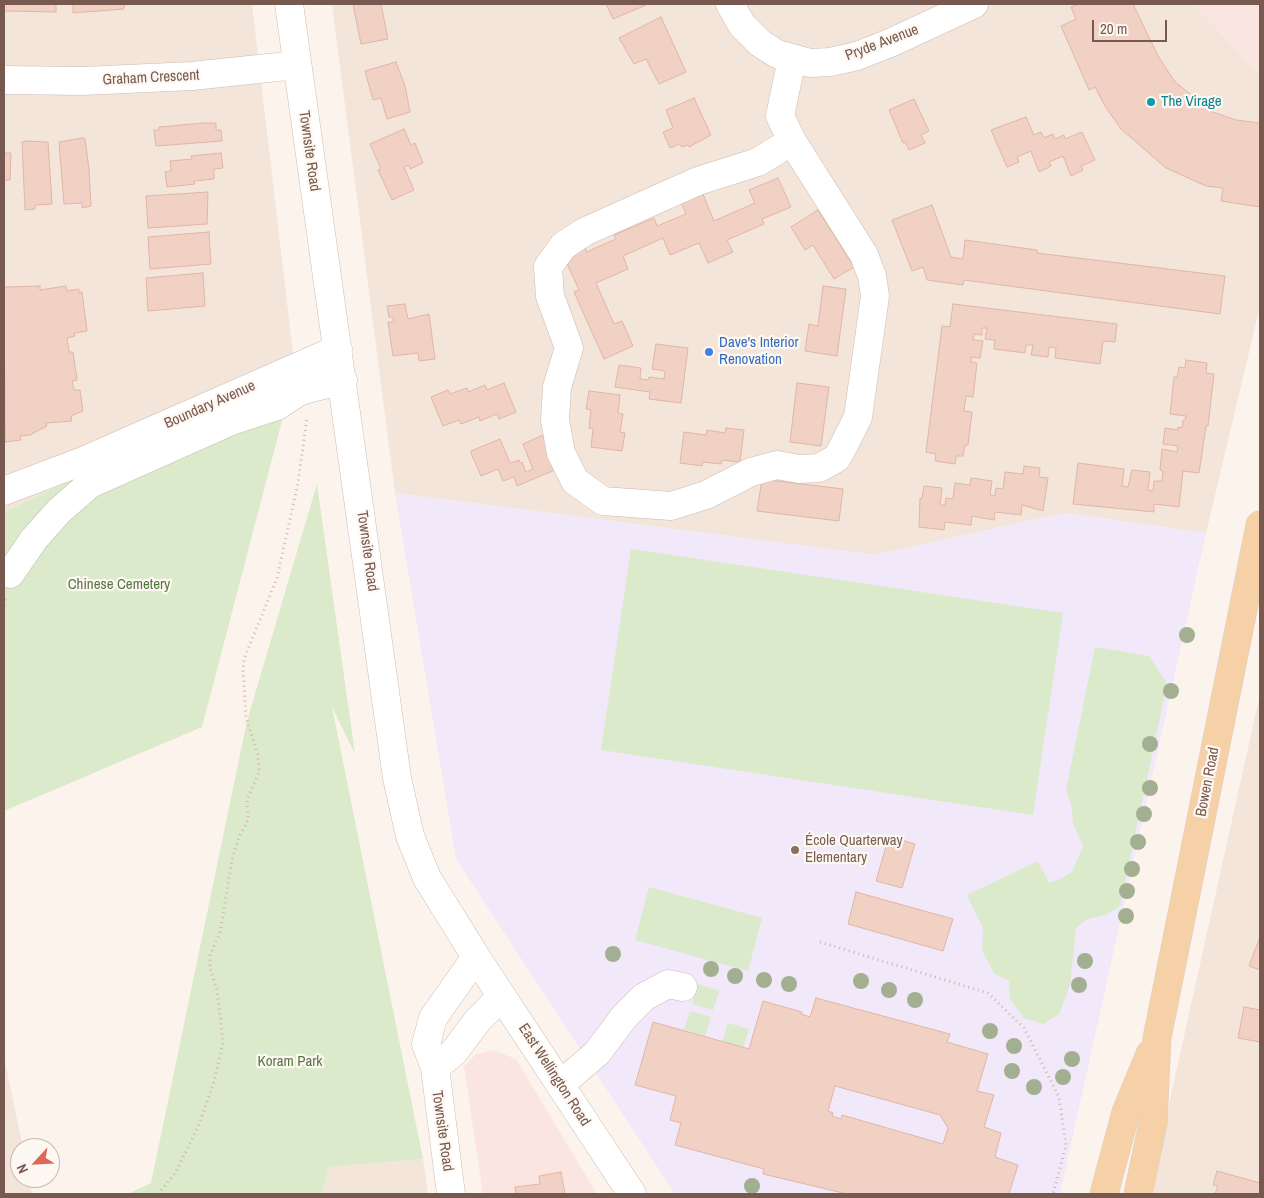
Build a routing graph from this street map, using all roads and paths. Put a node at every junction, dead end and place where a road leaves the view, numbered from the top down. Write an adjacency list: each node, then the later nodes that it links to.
1 (289, 4): 5 (street, Townsite Road)
2 (730, 4): 4 (street, Pryde Avenue)
3 (974, 4): 4 (street, Pryde Avenue)
4 (792, 59): 7 (street)
5 (297, 65): 6 (street, Graham Crescent); 8 (street, Townsite Road)
6 (4, 80)
7 (792, 141): 7 (street)
8 (338, 348): 9 (street, Townsite Road); 11 (street, Boundary Avenue)
9 (343, 380): 10 (street); 15 (street, Townsite Road)
10 (300, 392): 13 (street); 21 (path)
11 (4, 491)
12 (1260, 525): 18 (main road, Bowen Road)
13 (10, 574)
14 (820, 942): 24 (path)
15 (476, 957): 17 (street, East Wellington Road); 19 (street, Townsite Road)
16 (683, 987): 20 (street)
17 (502, 996): 19 (street, Townsite Road); 20 (street, East Wellington Road)
18 (1157, 1038): 25 (main road, Bowen Road); 26 (main road, Bowen Road)
19 (435, 1068): 22 (street, Townsite Road)
20 (560, 1085): 23 (street, East Wellington Road)
21 (158, 1194)
22 (451, 1194)
23 (632, 1194)
24 (1053, 1194)
25 (1104, 1194)
26 (1138, 1194)

